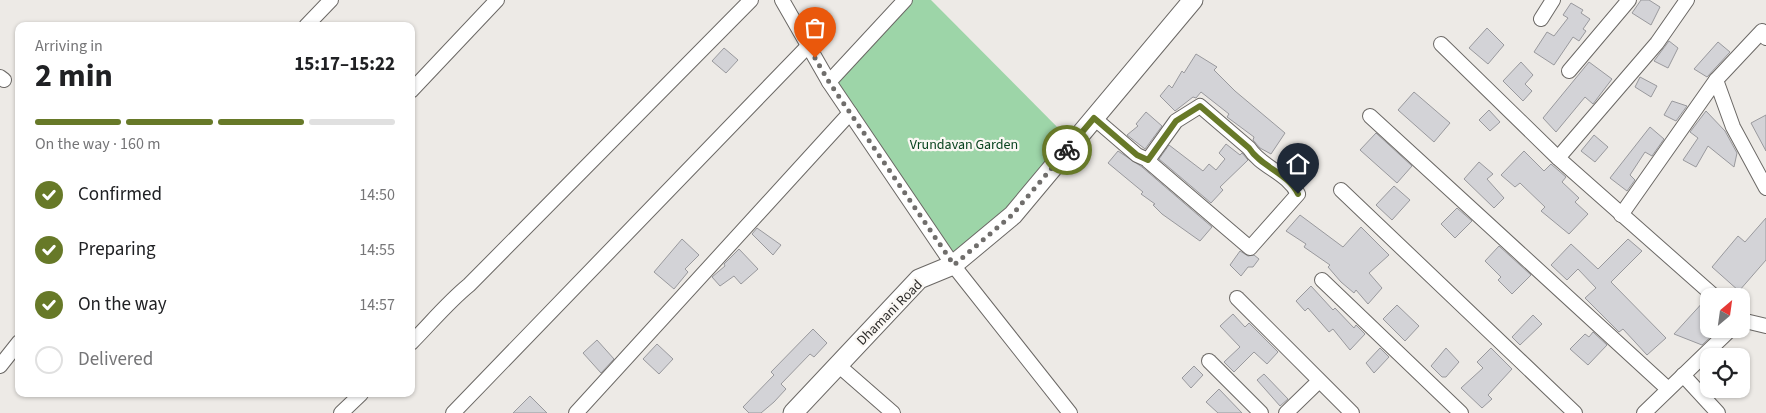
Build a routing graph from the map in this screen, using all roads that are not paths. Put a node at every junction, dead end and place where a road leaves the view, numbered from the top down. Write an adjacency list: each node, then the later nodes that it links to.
1 (331, 0): 11 (street)
2 (497, 0): 18 (street)
3 (751, 0): 34 (street)
4 (782, 0): 14 (street)
5 (905, 0): 17 (street)
6 (1193, 0): 21 (main road, Dhamani Road)
7 (1554, 0): 10 (street)
8 (1629, 0): 15 (street)
9 (1688, 0): 22 (street)
10 (1542, 19)
11 (310, 22)
12 (1766, 38): 16 (street)
13 (1441, 44): 22 (street)
14 (808, 46): 17 (street); 44 (street)
15 (1569, 71)
16 (1716, 80): 24 (street); 26 (street)
17 (829, 82): 19 (street)
18 (415, 87)
19 (850, 112): 27 (street); 45 (street)
20 (1370, 116): 41 (street)
21 (1094, 118): 23 (street); 27 (main road, Dhamani Road)
22 (1558, 158): 26 (street)
23 (1148, 161)
24 (1766, 188)
25 (1341, 190): 53 (street)
26 (1621, 215): 29 (street)
27 (954, 265): 37 (main road, Dhamani Road); 48 (street)
28 (1322, 280): 52 (street)
29 (1705, 288)
30 (1237, 298): 40 (street)
31 (1750, 322): 32 (street)
32 (1766, 326)
33 (1722, 338): 39 (street)
34 (415, 339)
35 (15, 347): 38 (street)
36 (1210, 361): 49 (street)
37 (838, 365): 46 (main road, Dhamani Road); 47 (street)
38 (0, 366)
39 (1683, 375): 41 (street); 55 (street)
40 (1319, 380): 50 (street); 51 (street)
41 (1668, 390): 54 (street)
42 (358, 397): 43 (street)
43 (342, 413)
44 (453, 413)
45 (576, 413)
46 (793, 413)
47 (893, 413)
48 (1070, 413)
49 (1261, 413)
50 (1286, 413)
51 (1352, 413)
52 (1461, 413)
53 (1575, 413)
54 (1644, 413)
55 (1718, 413)

